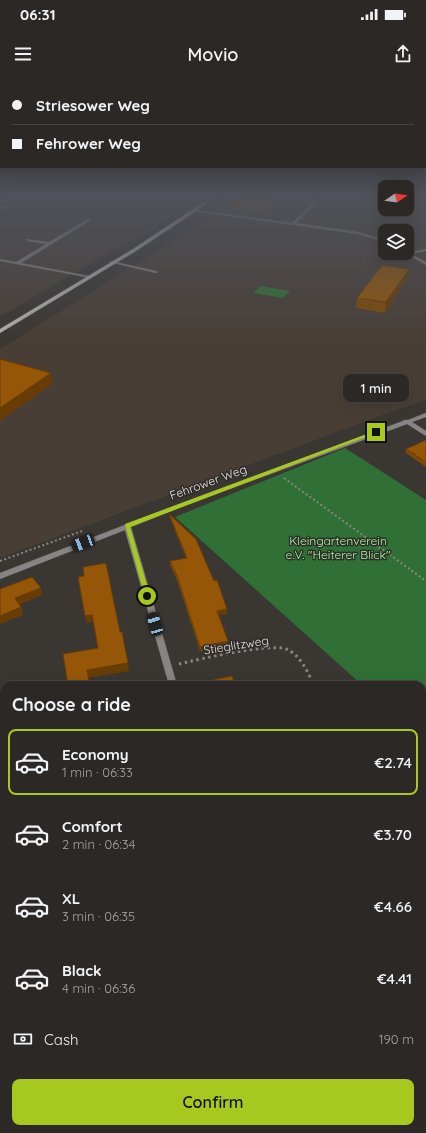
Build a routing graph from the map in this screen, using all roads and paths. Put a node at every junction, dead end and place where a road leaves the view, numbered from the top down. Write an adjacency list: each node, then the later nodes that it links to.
1 (44, 246): 8 (street)
2 (138, 246): 7 (main road)
3 (426, 250): 4 (street)
4 (414, 252)
5 (414, 257): 9 (street)
6 (0, 260): 8 (street)
7 (113, 262): 10 (street); 11 (main road)
8 (17, 264): 11 (street)
9 (426, 264)
10 (156, 272)
11 (89, 277): 12 (main road)
12 (0, 331)
13 (426, 415): 14 (street, Fehrower Weg)
14 (406, 422): 15 (street); 16 (street, Fehrower Weg)
15 (426, 434)
16 (273, 470): 17 (street, Fehrower Weg); 19 (path)
17 (127, 526): 18 (street, Fehrower Weg); 20 (street)
18 (0, 576)
19 (426, 581)
20 (167, 666): 21 (street); 22 (path, Stieglitzweg)
21 (172, 681)
22 (312, 681)

